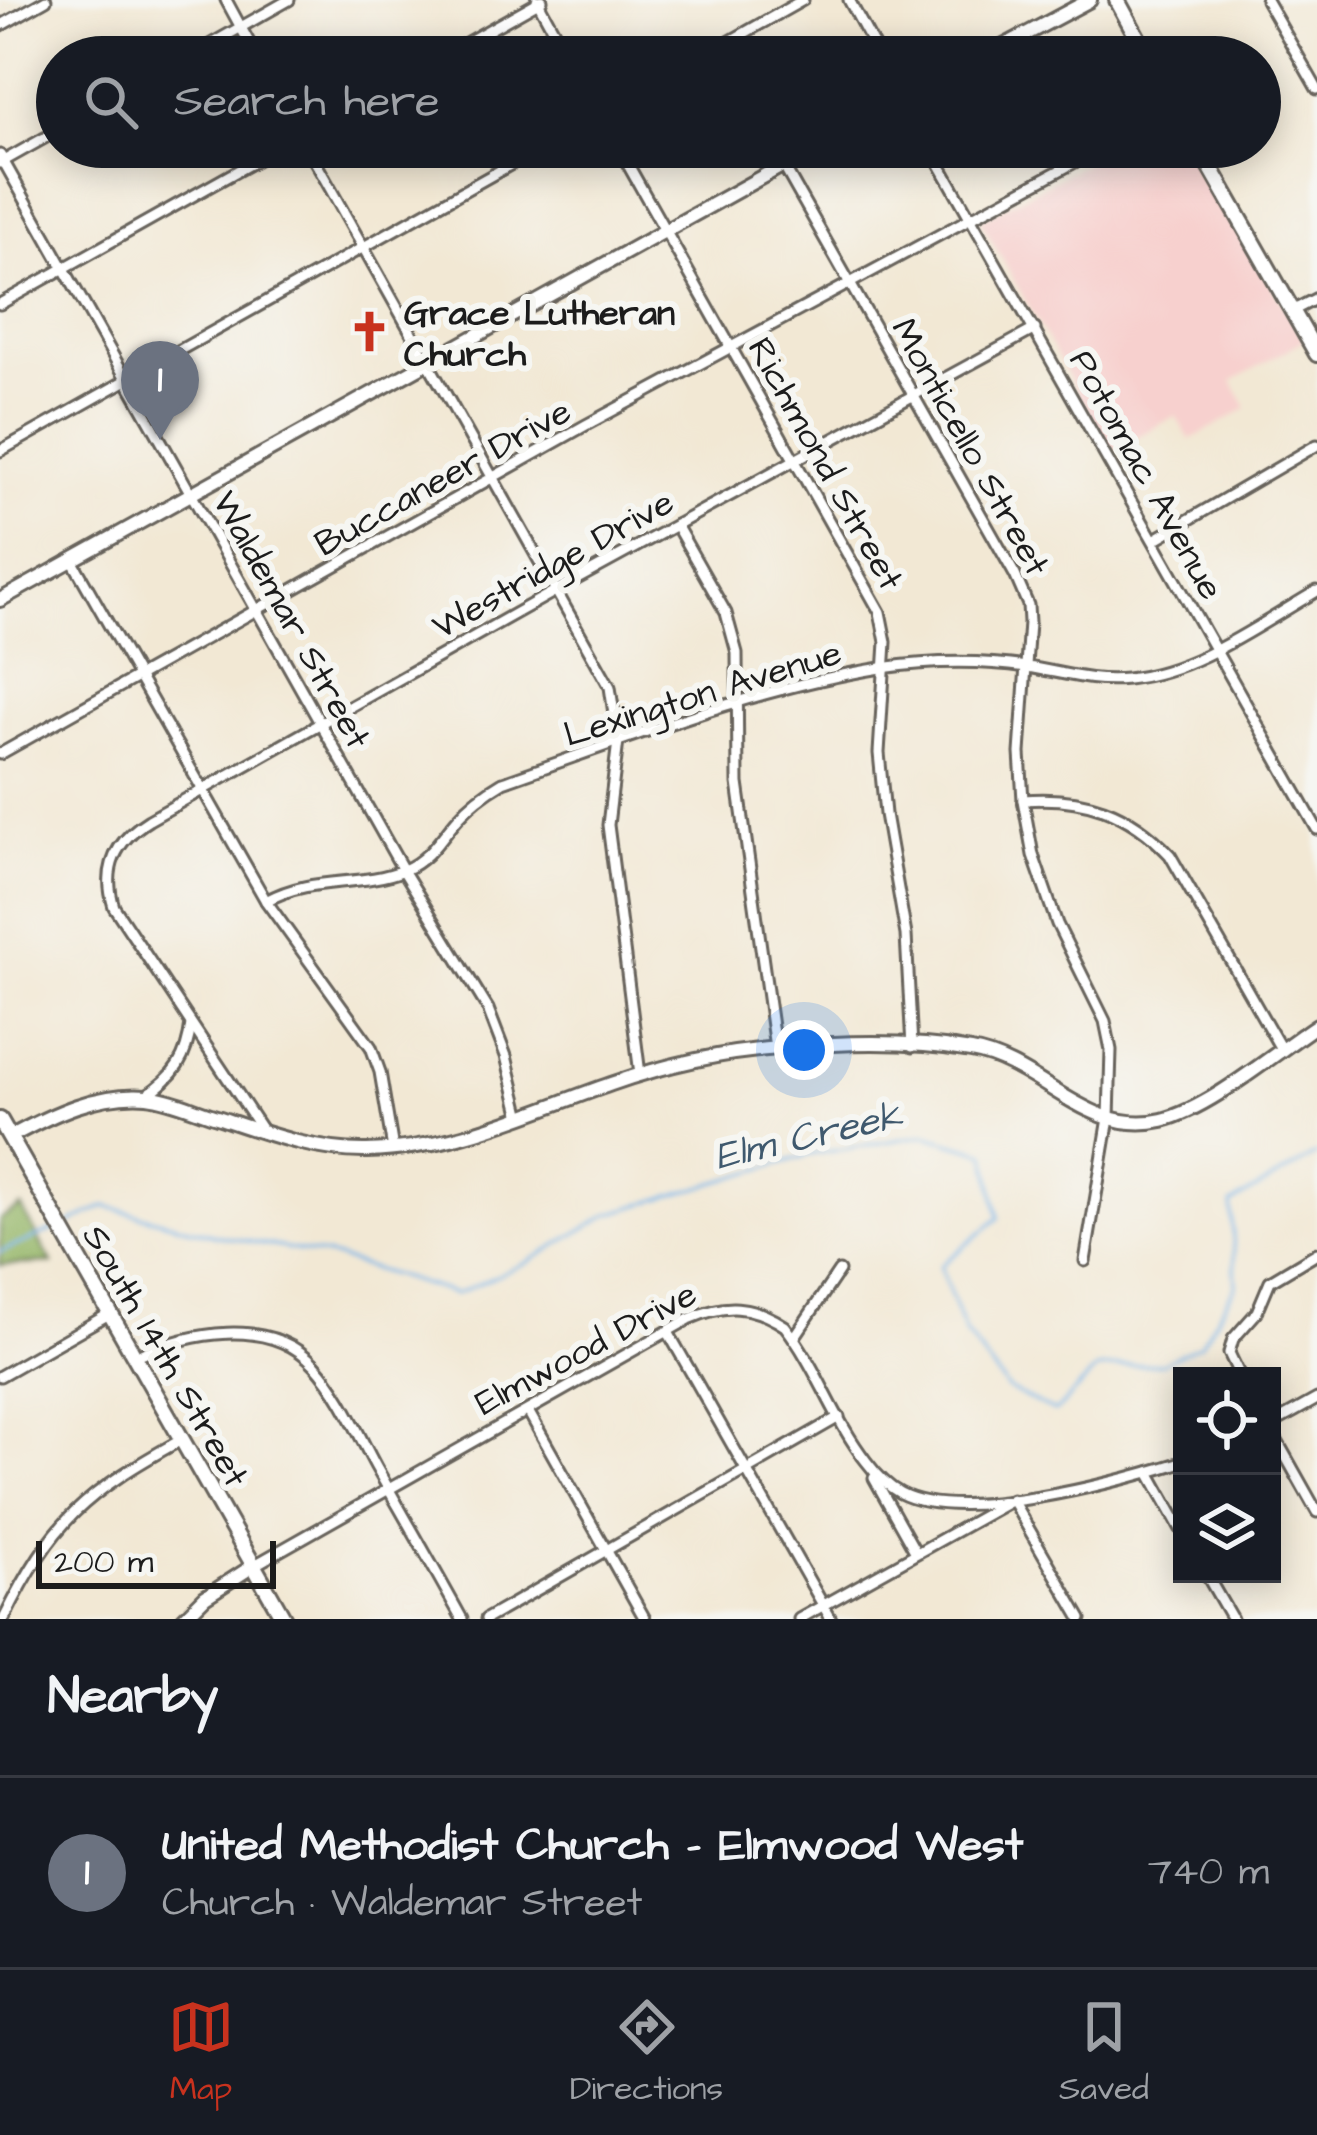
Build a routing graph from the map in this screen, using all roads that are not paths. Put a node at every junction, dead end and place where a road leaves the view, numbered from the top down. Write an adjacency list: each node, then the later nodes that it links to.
1 (46, 0): 10 (street)
2 (226, 0): 11 (street)
3 (289, 0): 11 (street)
4 (803, 0): 16 (street)
5 (849, 0): 17 (street)
6 (1090, 0): 18 (street)
7 (1117, 0): 19 (main road)
8 (1266, 0): 20 (street)
9 (539, 1): 14 (street); 15 (street)
10 (0, 26)
11 (241, 27): 12 (street); 13 (street)
12 (225, 36)
13 (246, 36)
14 (477, 36)
15 (557, 36)
16 (739, 36)
17 (869, 36)
18 (1022, 36)
19 (1137, 36)
20 (1317, 89)
21 (36, 142): 22 (street)
22 (1, 160): 35 (street, Waldemar Street)
23 (243, 168): 35 (street)
24 (320, 168): 34 (street)
25 (504, 168): 34 (street)
26 (630, 168): 33 (street, Richmond Street)
27 (776, 168): 33 (street)
28 (785, 168): 36 (street, Monticello Street)
29 (942, 168): 32 (street, Potomac Avenue)
30 (1064, 168): 32 (street, Buccaneer Drive)
31 (1211, 168): 39 (main road)
32 (970, 219): 36 (street, Buccaneer Drive); 40 (street, Potomac Avenue)
33 (664, 230): 41 (street, Richmond Street); 43 (street)
34 (364, 246): 43 (street); 44 (street)
35 (63, 269): 38 (street); 44 (street, Waldemar Street)
36 (850, 282): 41 (street, Buccaneer Drive); 45 (street, Monticello Street)
37 (1317, 298): 39 (street)
38 (0, 304)
39 (1292, 311): 42 (main road)
40 (1035, 329): 45 (street, Westridge Drive); 52 (street, Potomac Avenue)
41 (731, 347): 48 (street, Richmond Street); 49 (street, Buccaneer Drive)
42 (1317, 353)
43 (427, 360): 49 (street); 50 (street)
44 (127, 380): 47 (street); 50 (street, Waldemar Street)
45 (914, 396): 48 (street, Westridge Drive); 59 (street, Monticello Street)
46 (1317, 445): 52 (street)
47 (0, 451)
48 (795, 460): 51 (street, Westridge Drive); 60 (street, Richmond Street)
49 (494, 477): 54 (street); 57 (street, Buccaneer Drive)
50 (191, 493): 53 (street); 57 (street, Waldemar Street)
51 (676, 525): 54 (street, Westridge Drive); 62 (street)
52 (1154, 540): 58 (street, Potomac Avenue)
53 (72, 560): 56 (street); 61 (street)
54 (557, 590): 63 (street, Westridge Drive); 64 (street)
55 (1317, 591): 58 (street, Lexington Avenue)
56 (0, 600)
57 (257, 611): 61 (street, Buccaneer Drive); 63 (street, Waldemar Street)
58 (1215, 649): 59 (street, Lexington Avenue); 68 (street, Potomac Avenue)
59 (1025, 667): 60 (street, Lexington Avenue); 67 (street, Monticello Street)
60 (885, 668): 62 (street, Lexington Avenue); 73 (street, Richmond Street)
61 (138, 676): 65 (street, Buccaneer Drive); 66 (street)
62 (738, 701): 64 (street, Lexington Avenue); 74 (street)
63 (321, 723): 66 (street, Westridge Drive); 69 (street, Waldemar Street)
64 (618, 741): 69 (street, Lexington Avenue); 76 (street)
65 (0, 754)
66 (202, 791): 70 (street); 71 (street, Westridge Drive)
67 (1023, 800): 75 (street); 79 (street, Monticello Street)
68 (1317, 829)
69 (403, 870): 70 (street); 78 (street, Waldemar Street)
70 (266, 901): 83 (street)
71 (191, 1024): 77 (street); 81 (street)
72 (1317, 1025): 75 (street)
73 (912, 1047): 74 (street); 79 (street)
74 (775, 1048): 76 (street)
75 (1281, 1049): 79 (street)
76 (640, 1074): 78 (street)
77 (145, 1096): 81 (street); 82 (street)
78 (521, 1117): 83 (street)
79 (1109, 1118): 85 (street, Monticello Street)
80 (0, 1120): 82 (main road, South 14th Street)
81 (262, 1130): 83 (street)
82 (5, 1140): 87 (main road, South 14th Street)
83 (393, 1149)
84 (1317, 1253): 91 (street)
85 (1085, 1261)
86 (839, 1271): 89 (street)
87 (110, 1314): 90 (main road, South 14th Street); 92 (street)
88 (668, 1332): 89 (street, Elmwood Drive); 94 (street, Elmwood Drive); 101 (street)
89 (794, 1338): 95 (street, Elmwood Drive)
90 (134, 1357): 97 (main road, South 14th Street); 103 (street)
91 (1235, 1367)
92 (0, 1376)
93 (1317, 1399): 96 (street)
94 (528, 1411): 103 (street, Elmwood Drive); 107 (street)
95 (839, 1417): 99 (street, Elmwood Drive); 101 (street)
96 (1281, 1422)
97 (181, 1440): 109 (main road, South 14th Street); 113 (street)
98 (1281, 1445): 105 (street)
99 (864, 1459): 104 (street, Elmwood Drive); 108 (street)
100 (1173, 1465): 102 (street, Elmwood Drive)
101 (746, 1470): 107 (street); 111 (street)
102 (1149, 1472): 104 (street, Elmwood Drive); 106 (street)
103 (389, 1489): 109 (street, Elmwood Drive); 116 (street)
104 (1012, 1500): 108 (street); 112 (street)
105 (1317, 1512)
106 (1173, 1515)
107 (606, 1550): 117 (street); 118 (street)
108 (915, 1552): 111 (street)
109 (253, 1565): 114 (street, Elmwood Drive); 115 (main road, South 14th Street)
110 (1211, 1583): 121 (street)
111 (823, 1605): 119 (street); 120 (street)
112 (1079, 1618)
113 (4, 1619)
114 (183, 1619)
115 (284, 1619)
116 (462, 1619)
117 (486, 1619)
118 (645, 1619)
119 (799, 1619)
120 (831, 1619)
121 (1232, 1619)

